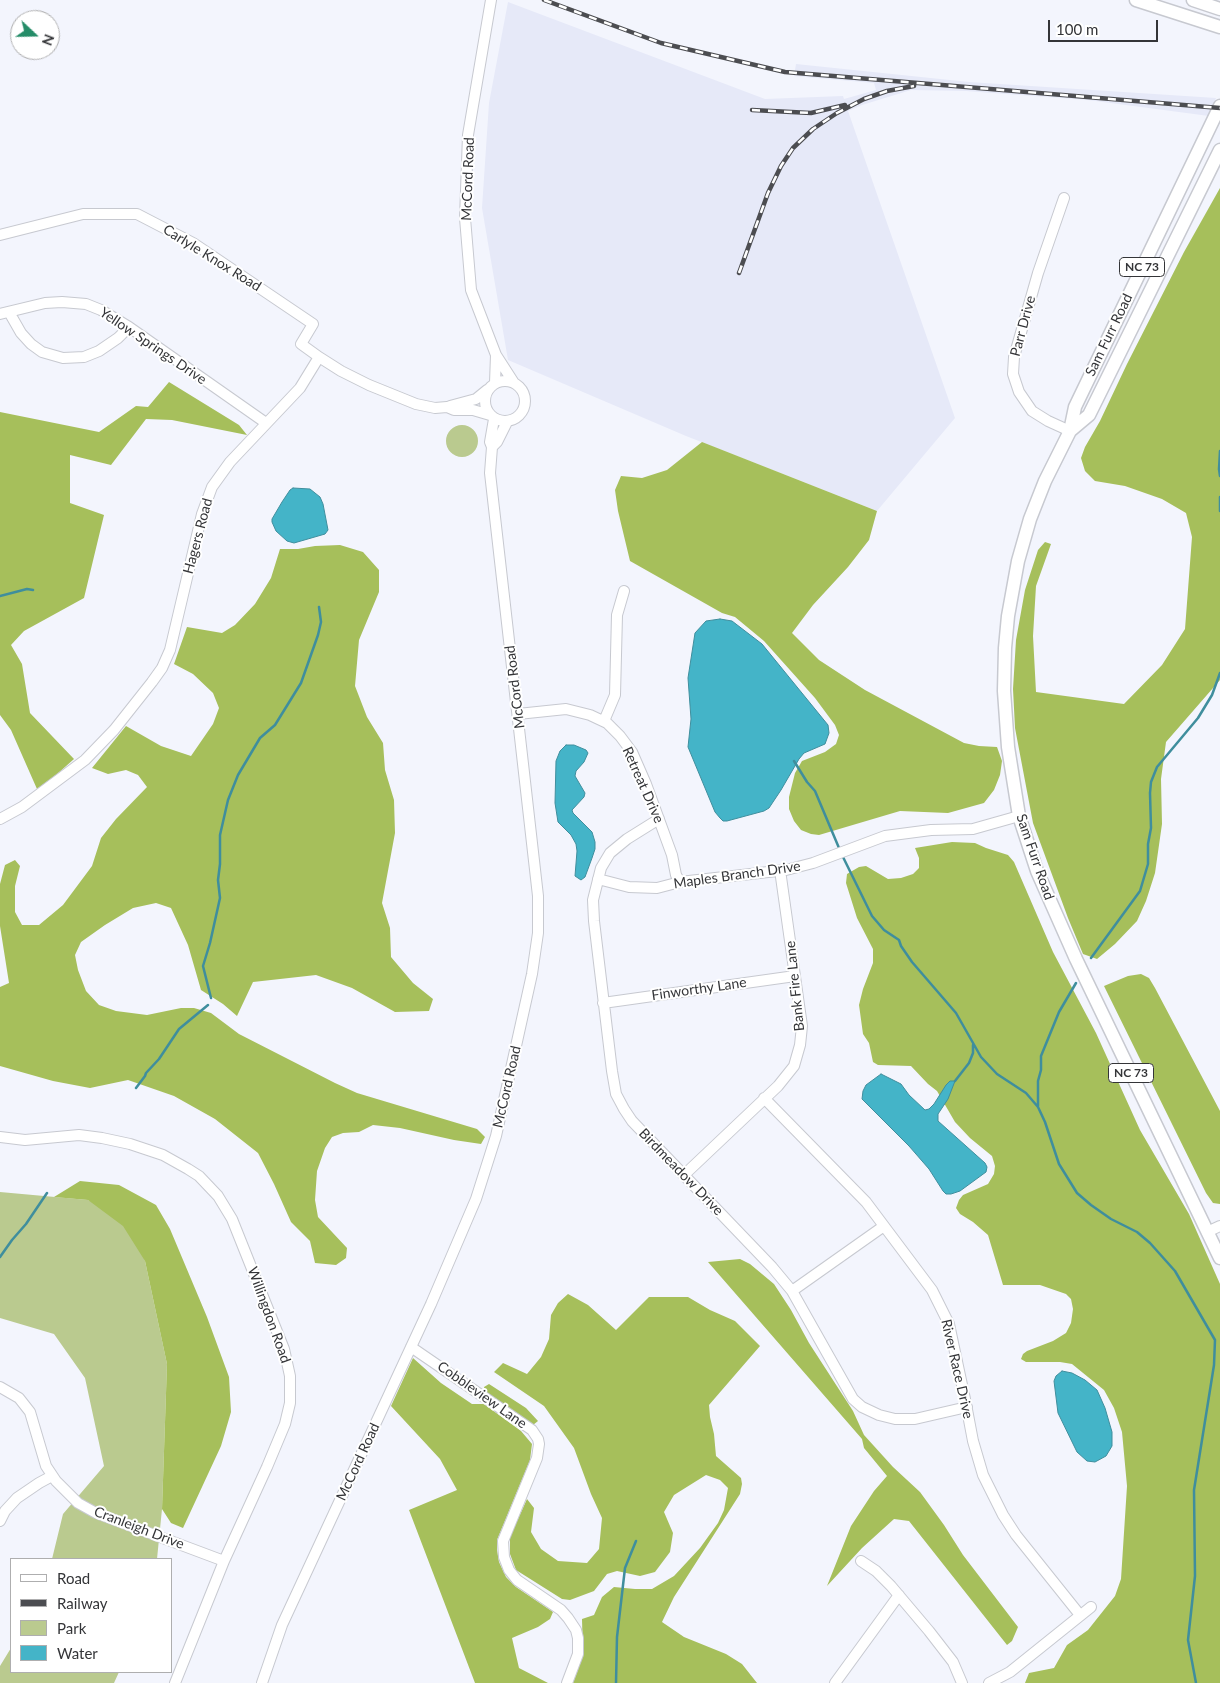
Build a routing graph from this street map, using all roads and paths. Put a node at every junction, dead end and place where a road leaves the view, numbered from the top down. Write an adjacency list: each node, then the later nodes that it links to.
1 (491, 0): 12 (street, McCord Road)
2 (1136, 0): 5 (main road)
3 (1193, 0): 4 (main road)
4 (1220, 9)
5 (1220, 28)
6 (1220, 106): 20 (main road, Sam Furr Road / NC 73)
7 (1220, 150): 20 (main road, Sam Furr Road / NC 73)
8 (1064, 198): 20 (street, Parr Drive)
9 (0, 235): 13 (street, Carlyle Knox Road)
10 (5, 313): 11 (street, Yellow Springs Drive); 11 (street)
11 (129, 327): 19 (street, Yellow Springs Drive)
12 (496, 354): 14 (street, McCord Road); 15 (street, McCord Road)
13 (319, 357): 16 (street); 19 (street, Hagers Road)
14 (514, 383): 15 (street); 18 (street, McCord Road)
15 (492, 386): 16 (street); 17 (street, McCord Road)
16 (447, 408): 17 (street)
17 (492, 417): 18 (street); 21 (street, McCord Road)
18 (507, 422): 21 (street, McCord Road)
19 (266, 423): 26 (street, Hagers Road)
20 (1070, 431): 25 (main road, Sam Furr Road / NC 73)
21 (492, 447): 23 (street, McCord Road)
22 (624, 591): 24 (street)
23 (518, 714): 24 (street, Retreat Drive); 41 (street, McCord Road)
24 (604, 721): 27 (street, Retreat Drive)
25 (1019, 816): 28 (street, Maples Branch Drive); 38 (main road, Sam Furr Road / NC 73)
26 (0, 819)
27 (659, 819): 29 (street, Birdmeadow Drive); 30 (street, Retreat Drive)
28 (780, 870): 30 (street, Maples Branch Drive); 31 (street, Bank Fire Lane)
29 (598, 879): 30 (street, Maples Branch Drive); 32 (street, Birdmeadow Drive)
30 (680, 882)
31 (795, 976): 32 (street, Finworthy Lane); 33 (street, Bank Fire Lane)
32 (603, 1003): 35 (street, Birdmeadow Drive)
33 (764, 1098): 35 (street, Bank Fire Lane); 36 (street, River Race Drive)
34 (0, 1138): 46 (street, Willingdon Road)
35 (684, 1176): 40 (street, Birdmeadow Drive)
36 (884, 1226): 40 (street); 43 (street, River Race Drive)
37 (1220, 1226): 38 (street)
38 (1207, 1232): 39 (main road, Sam Furr Road / NC 73)
39 (1220, 1258)
40 (792, 1291): 43 (street, Birdmeadow Drive)
41 (411, 1347): 52 (street, McCord Road); 53 (street, Cobbleview Lane)
42 (0, 1387): 44 (street, Cranleigh Drive)
43 (967, 1407): 50 (street, River Race Drive)
44 (52, 1476): 45 (street); 46 (street, Cranleigh Drive)
45 (0, 1521)
46 (224, 1561): 51 (street, Willingdon Road)
47 (861, 1561): 48 (street)
48 (899, 1595): 54 (street); 55 (street)
49 (1091, 1607): 50 (street)
50 (1080, 1614): 56 (street)
51 (176, 1683)
52 (262, 1683)
53 (567, 1683)
54 (835, 1683)
55 (962, 1683)
56 (989, 1683)

